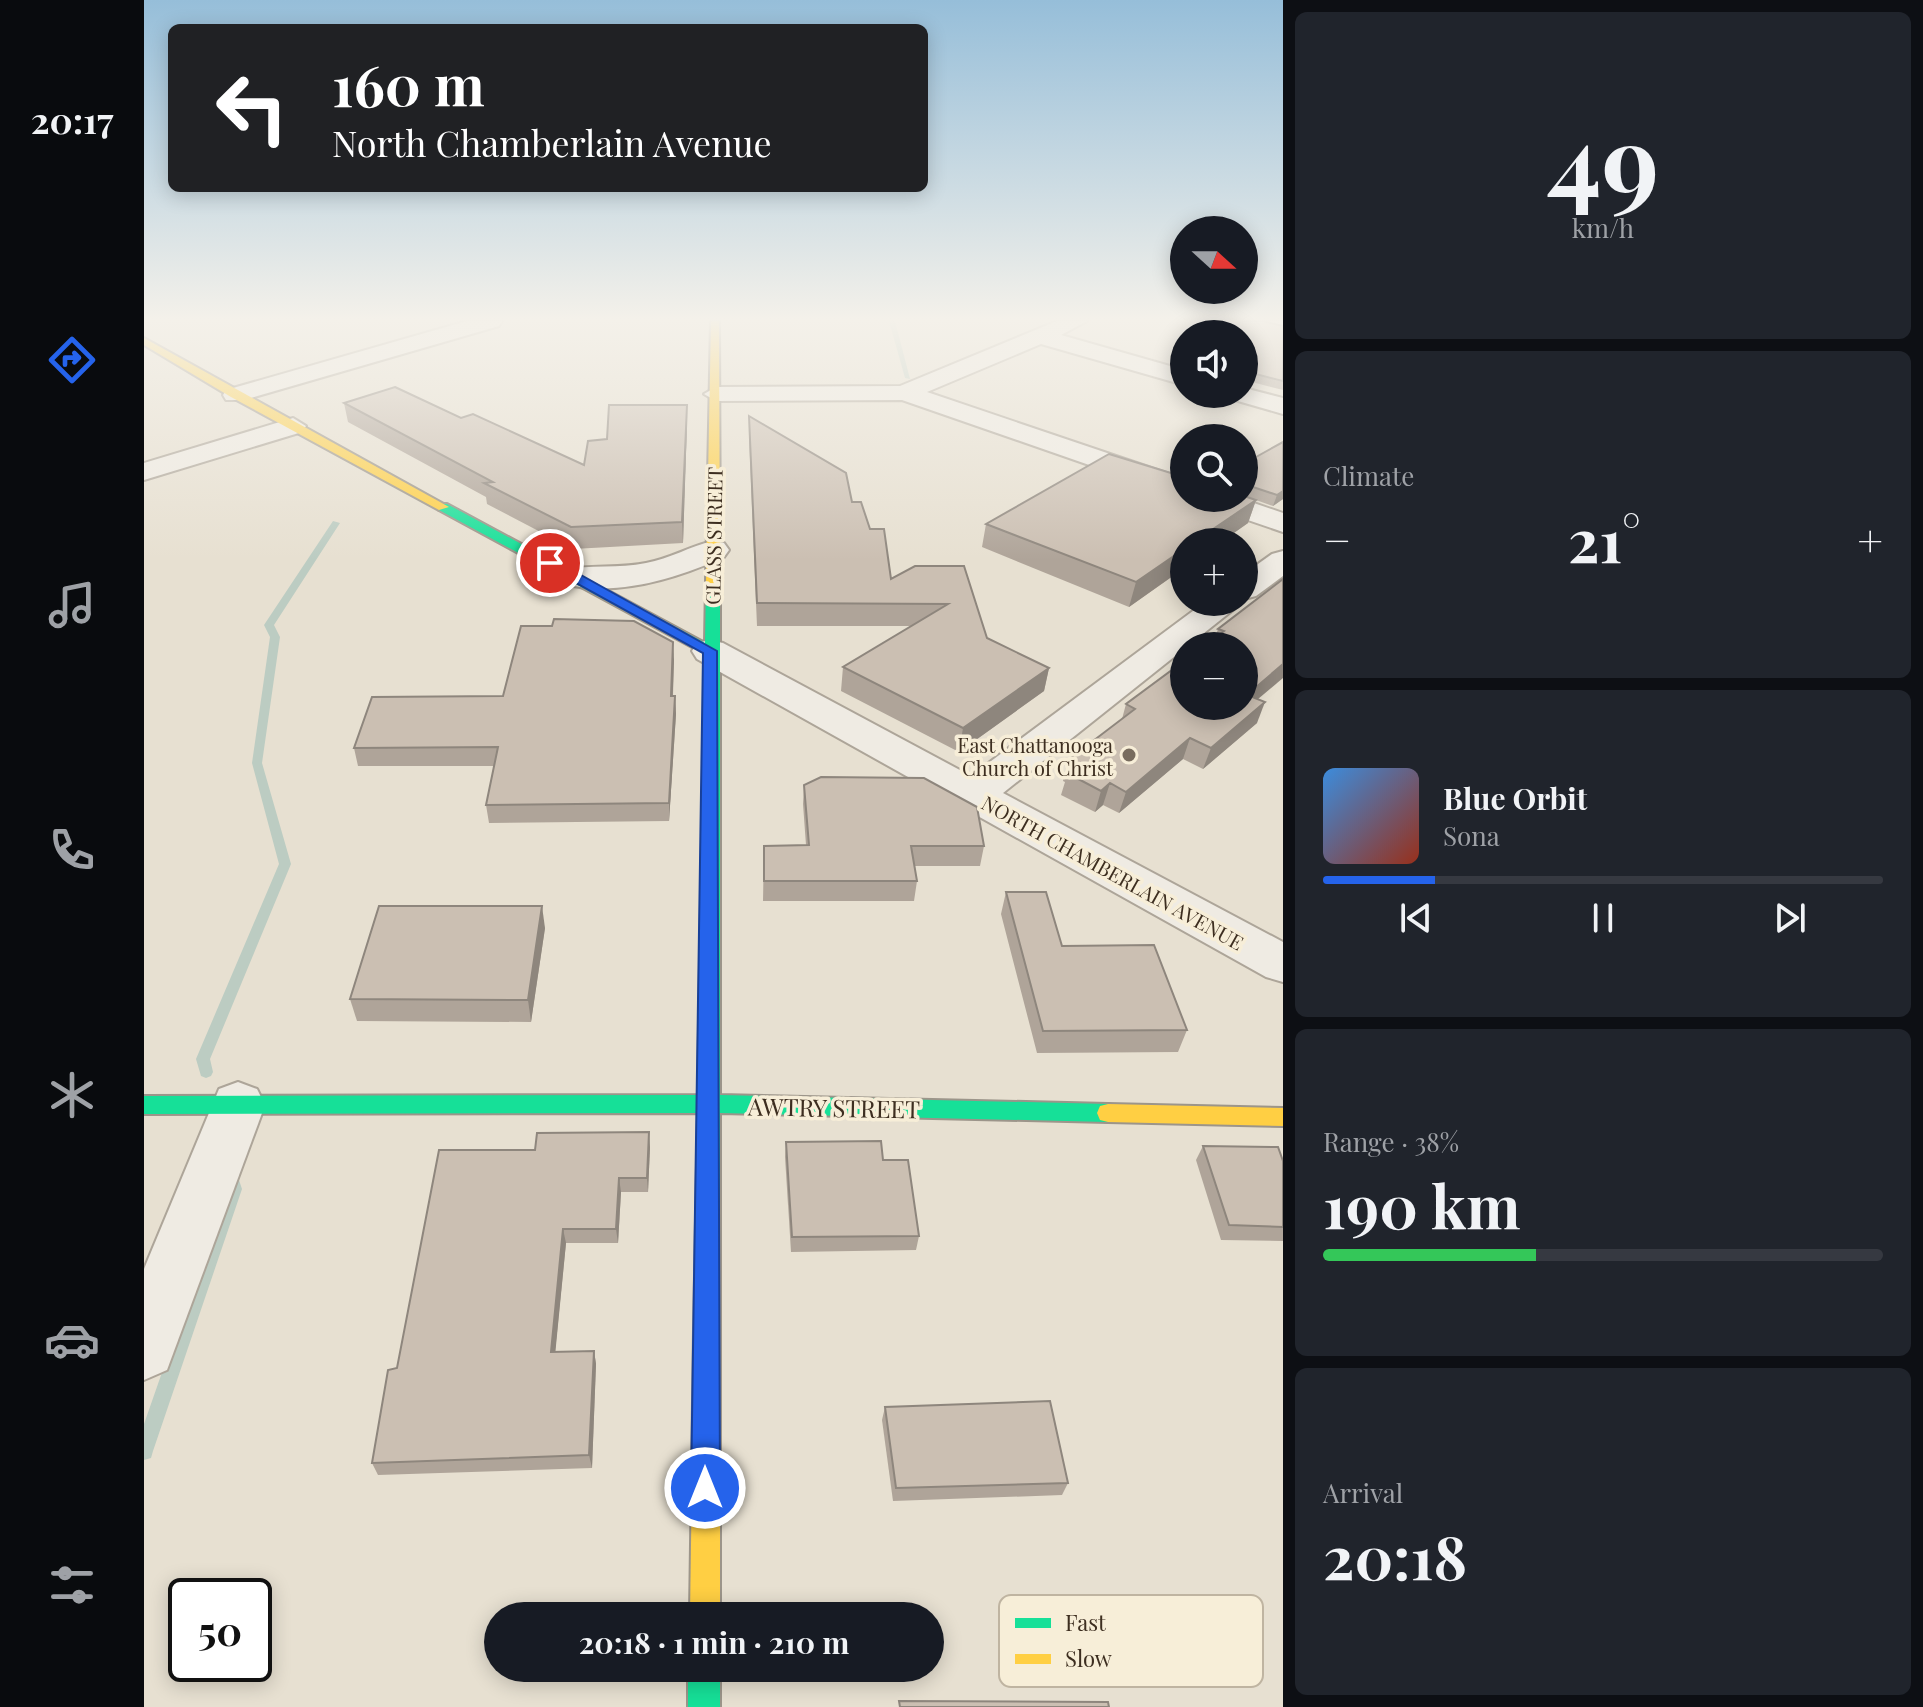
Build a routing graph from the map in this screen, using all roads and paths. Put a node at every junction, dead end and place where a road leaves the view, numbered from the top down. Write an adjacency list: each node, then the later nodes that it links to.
1 (246, 401): 4 (street, NORTH CHAMBERLAIN AVENUE)
2 (716, 401): 9 (street, GLASS STREET)
3 (926, 401): 6 (street)
4 (293, 426): 5 (street); 11 (street, NORTH CHAMBERLAIN AVENUE)
5 (144, 472)
6 (1170, 484)
7 (1251, 512): 8 (street)
8 (1283, 523)
9 (713, 550): 11 (street); 14 (street, GLASS STREET)
10 (1283, 561): 12 (street)
11 (575, 577): 14 (street, NORTH CHAMBERLAIN AVENUE)
12 (1258, 579)
13 (1208, 616): 15 (street)
14 (710, 651): 15 (street, NORTH CHAMBERLAIN AVENUE); 17 (street, GLASS STREET)
15 (973, 795): 16 (street, NORTH CHAMBERLAIN AVENUE)
16 (1283, 964)
17 (708, 1104): 19 (street, AWTRY STREET); 20 (street, AWTRY STREET); 22 (street, GLASS STREET)
18 (144, 1105): 19 (street, AWTRY STREET)
19 (238, 1105): 21 (street)
20 (1283, 1117)
21 (144, 1348)
22 (705, 1602)
23 (704, 1682): 24 (street)
24 (704, 1707)

